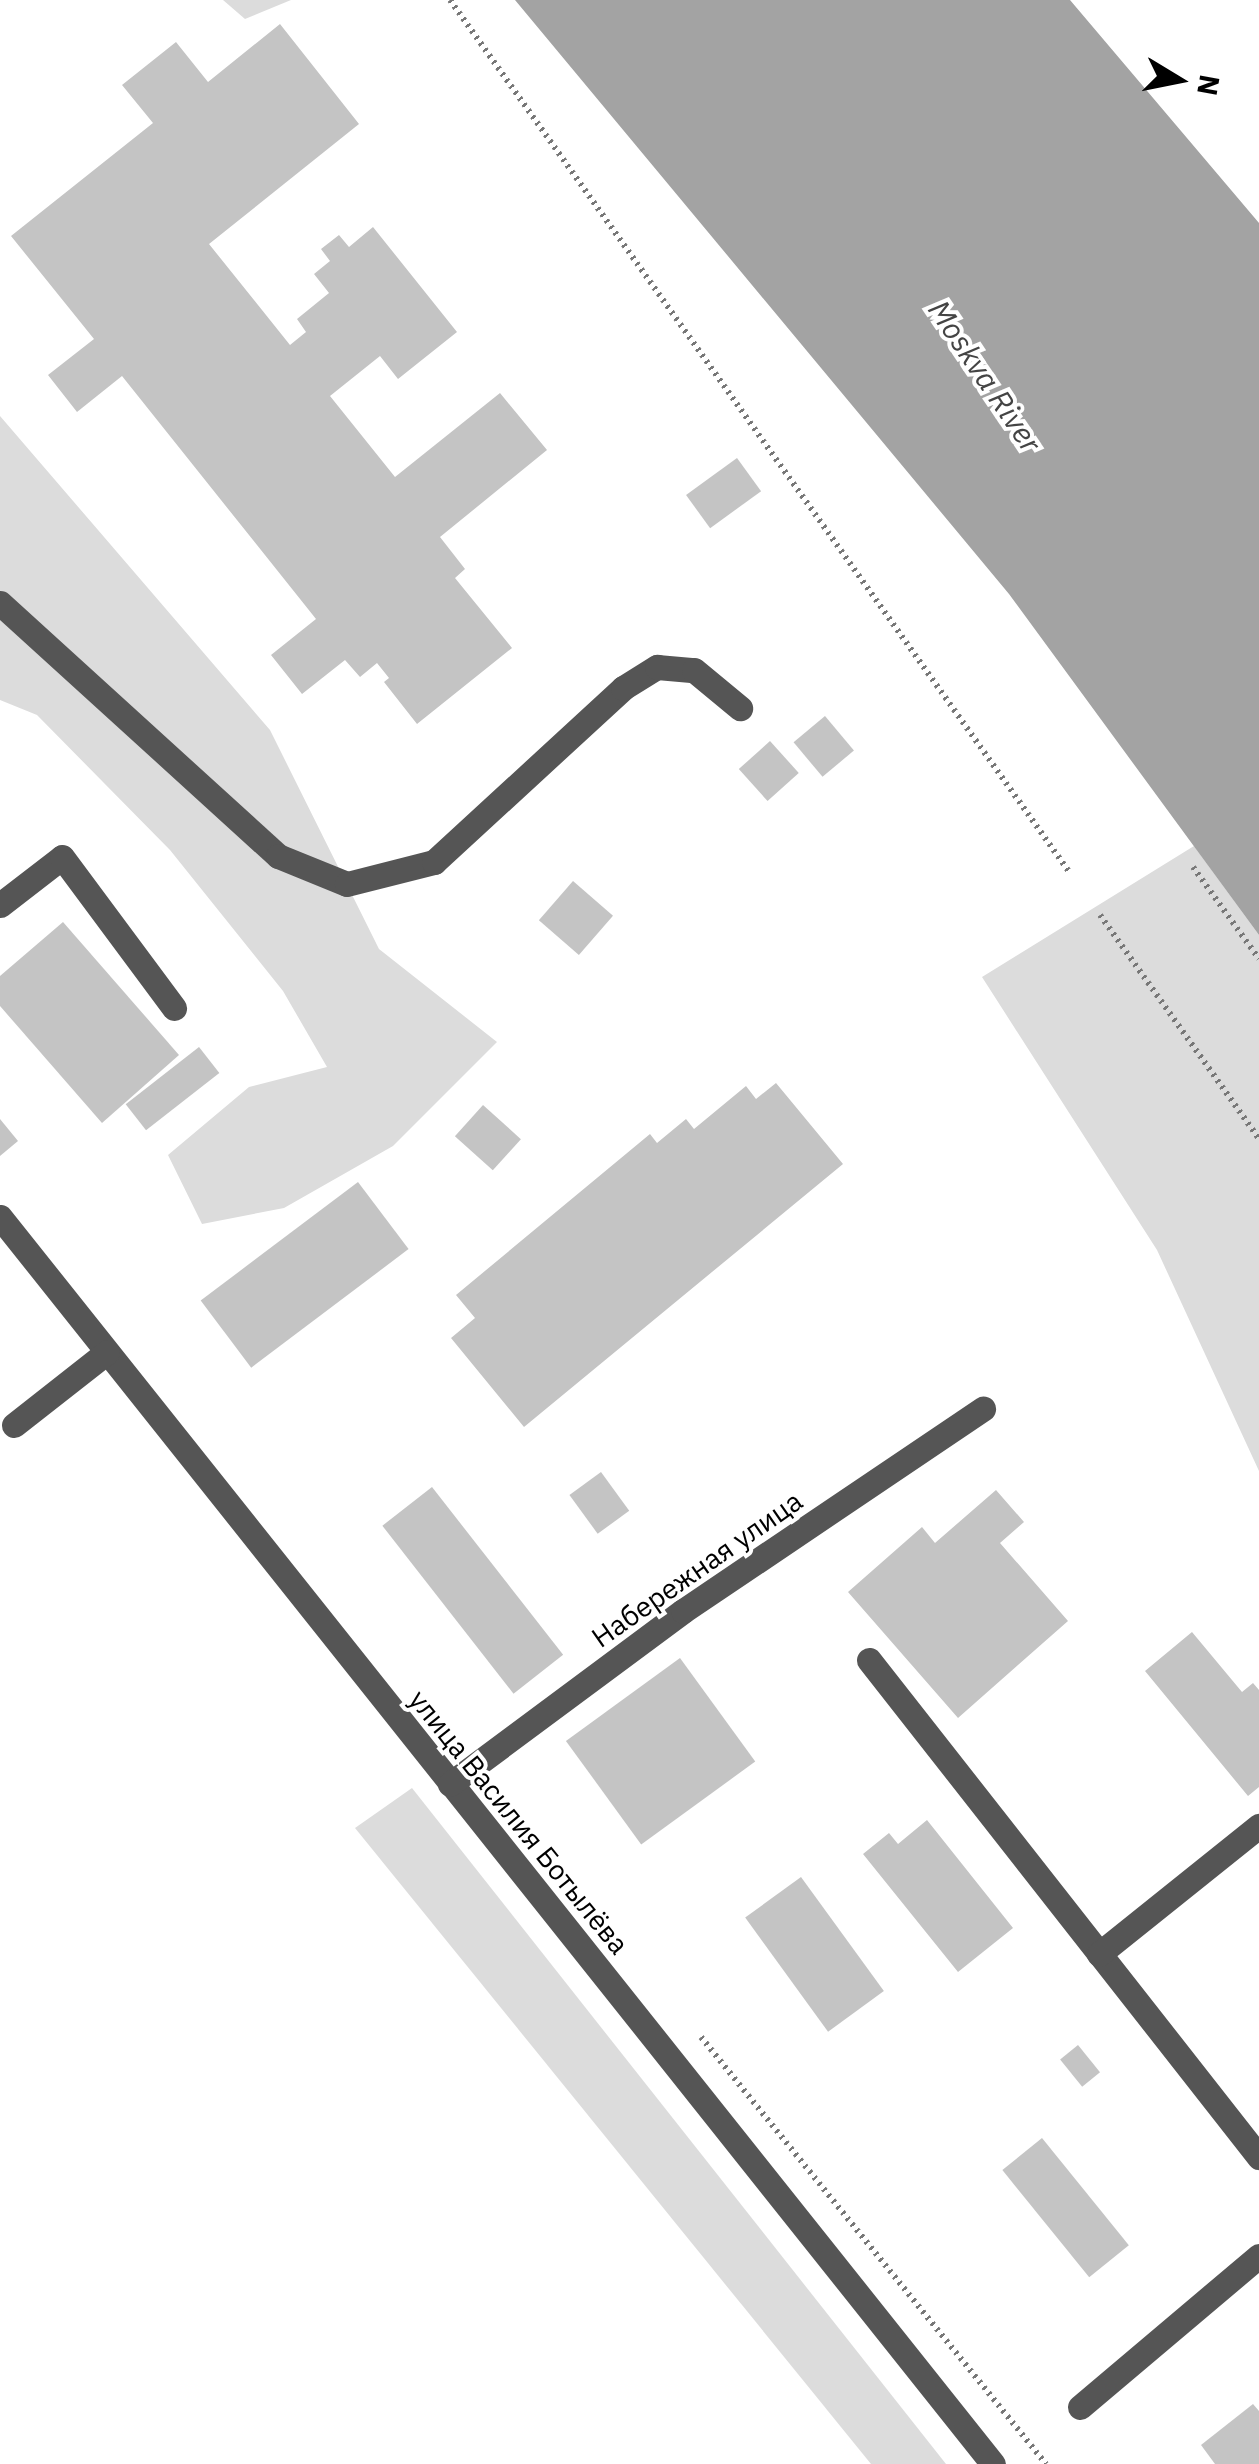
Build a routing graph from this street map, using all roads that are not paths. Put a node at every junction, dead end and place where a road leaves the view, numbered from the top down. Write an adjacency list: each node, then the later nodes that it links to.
1 (0, 603): 2 (street)
2 (740, 708)
3 (0, 905): 4 (street)
4 (174, 1008)
5 (0, 1216): 6 (street, улица Василия Ботылёва)
6 (107, 1352): 8 (street); 10 (street, улица Василия Ботылёва)
7 (983, 1409): 10 (street, Набережная улица)
8 (14, 1426)
9 (869, 1660): 12 (street)
10 (450, 1784): 16 (street, улица Василия Ботылёва)
11 (1259, 1826): 12 (street)
12 (1100, 1954): 13 (street)
13 (1259, 2157)
14 (1259, 2256): 15 (street)
15 (1080, 2407)
16 (993, 2464)

